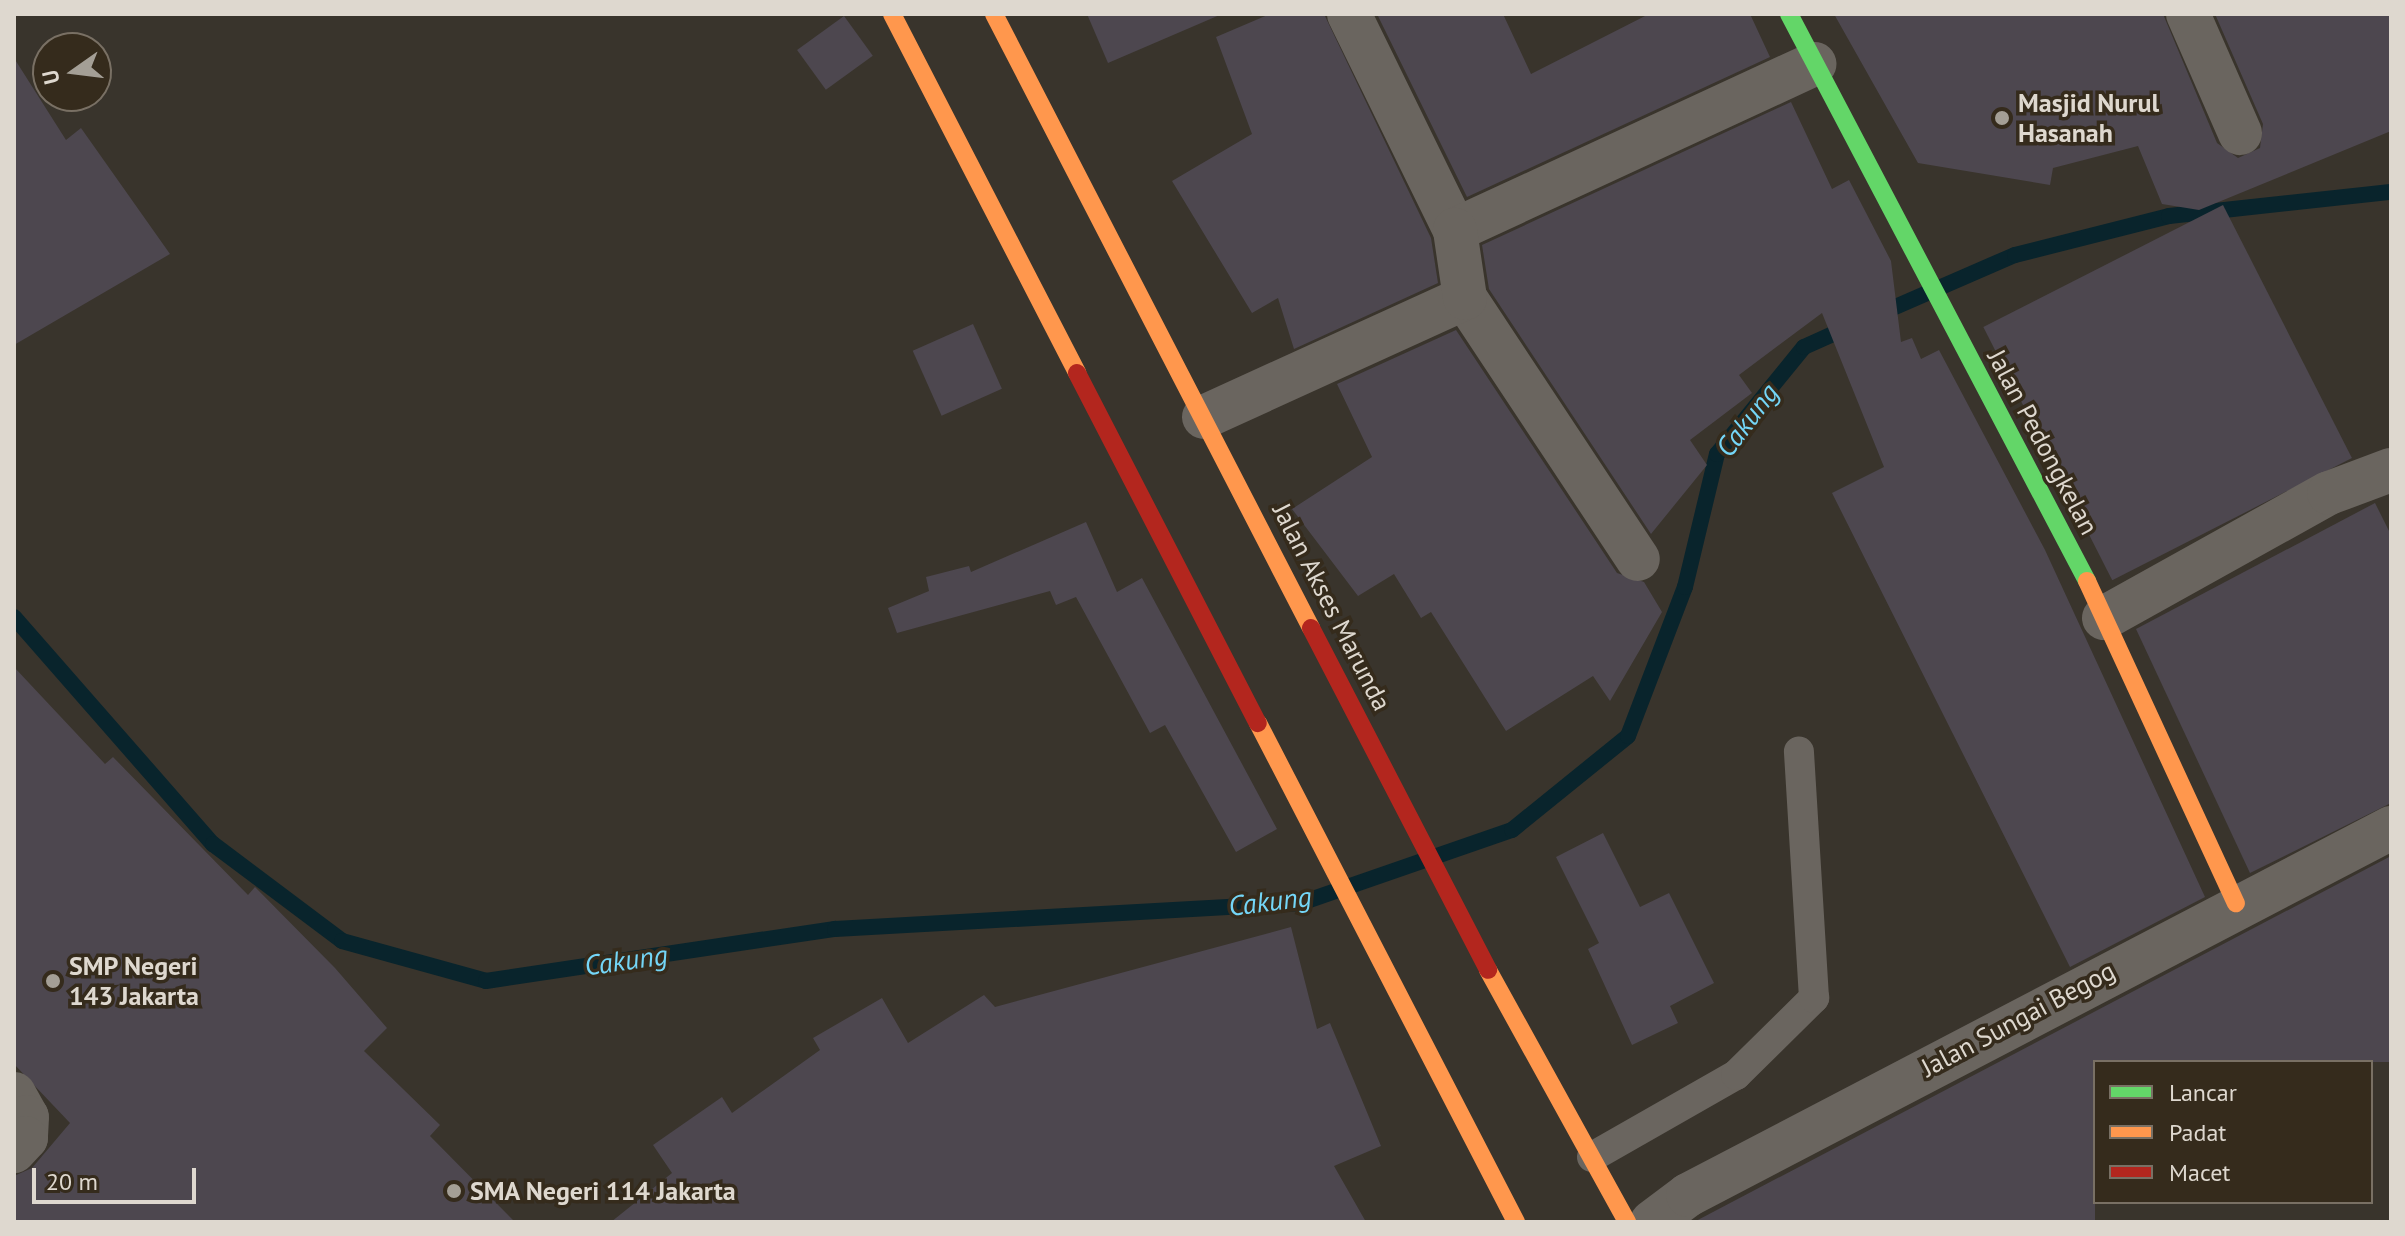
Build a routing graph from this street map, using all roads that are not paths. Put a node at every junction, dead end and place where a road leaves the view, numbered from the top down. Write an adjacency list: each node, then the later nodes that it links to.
1 (892, 14): 20 (main road)
2 (994, 14): 10 (main road, Jalan Akses Marunda)
3 (1349, 14): 8 (street)
4 (1789, 14): 6 (main road, Jalan Pedongkelan)
5 (2188, 14): 7 (street)
6 (1814, 64): 8 (street); 13 (main road, Jalan Pedongkelan)
7 (2240, 133)
8 (1455, 230): 9 (street)
9 (1465, 298): 10 (street); 12 (street)
10 (1204, 417): 19 (main road, Jalan Akses Marunda)
11 (2391, 470): 13 (street)
12 (1638, 559)
13 (2104, 618): 16 (main road, Jalan Pedongkelan)
14 (1799, 751): 19 (lane)
15 (2391, 828): 16 (street, Jalan Sungai Begog)
16 (2236, 903): 22 (street, Jalan Sungai Begog)
17 (14, 1094): 18 (street)
18 (14, 1151)
19 (1592, 1157): 21 (main road, Jalan Akses Marunda)
20 (1516, 1222)
21 (1627, 1222)
22 (1652, 1222)

